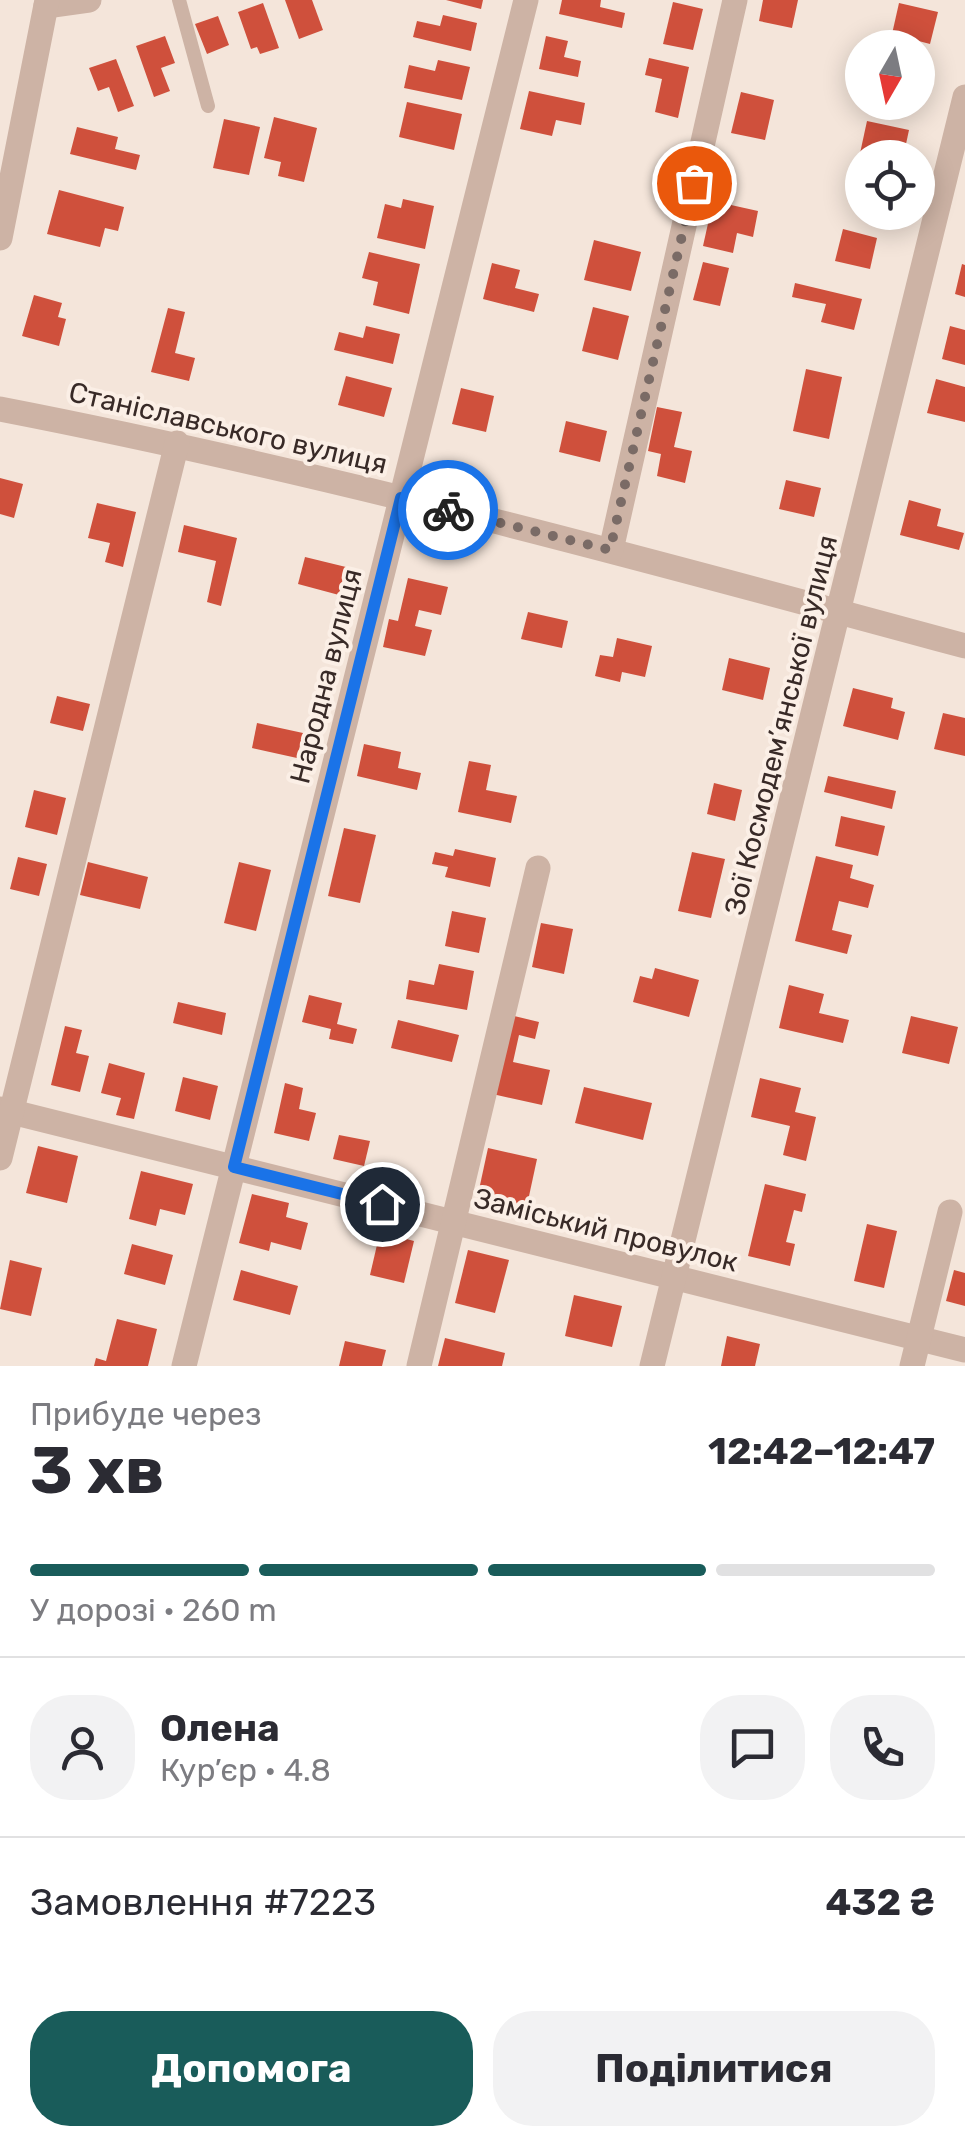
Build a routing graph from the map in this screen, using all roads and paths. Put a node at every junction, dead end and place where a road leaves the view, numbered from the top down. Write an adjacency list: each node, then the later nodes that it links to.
1 (89, 0): 5 (street)
2 (179, 0): 7 (lane)
3 (526, 0): 11 (street, Народна вулиця)
4 (736, 0): 12 (street)
5 (46, 3): 8 (street)
6 (965, 97): 13 (street, Зої Космодем’янської вулиця)
7 (208, 106)
8 (0, 238)
9 (0, 409): 10 (street, Станіславського вулиця)
10 (177, 443): 11 (street, Станіславського вулиця); 16 (street)
11 (401, 498): 12 (street, Станіславського вулиця); 18 (street, Народна вулиця)
12 (610, 550): 13 (street, Станіславського вулиця)
13 (840, 612): 14 (street, Станіславського вулиця); 21 (street, Зої Космодем’янської вулиця)
14 (965, 646)
15 (538, 868): 20 (street)
16 (5, 1110): 17 (street); 18 (street, Заміський провулок)
17 (0, 1158)
18 (234, 1167): 20 (street, Заміський провулок); 24 (street, Народна вулиця)
19 (950, 1212): 22 (street)
20 (453, 1222): 21 (street, Заміський провулок); 25 (street)
21 (673, 1278): 22 (street, Заміський провулок); 26 (street, Зої Космодем’янської вулиця)
22 (918, 1338): 23 (street, Заміський провулок); 27 (street)
23 (965, 1350)
24 (184, 1366)
25 (419, 1366)
26 (652, 1366)
27 (912, 1366)

